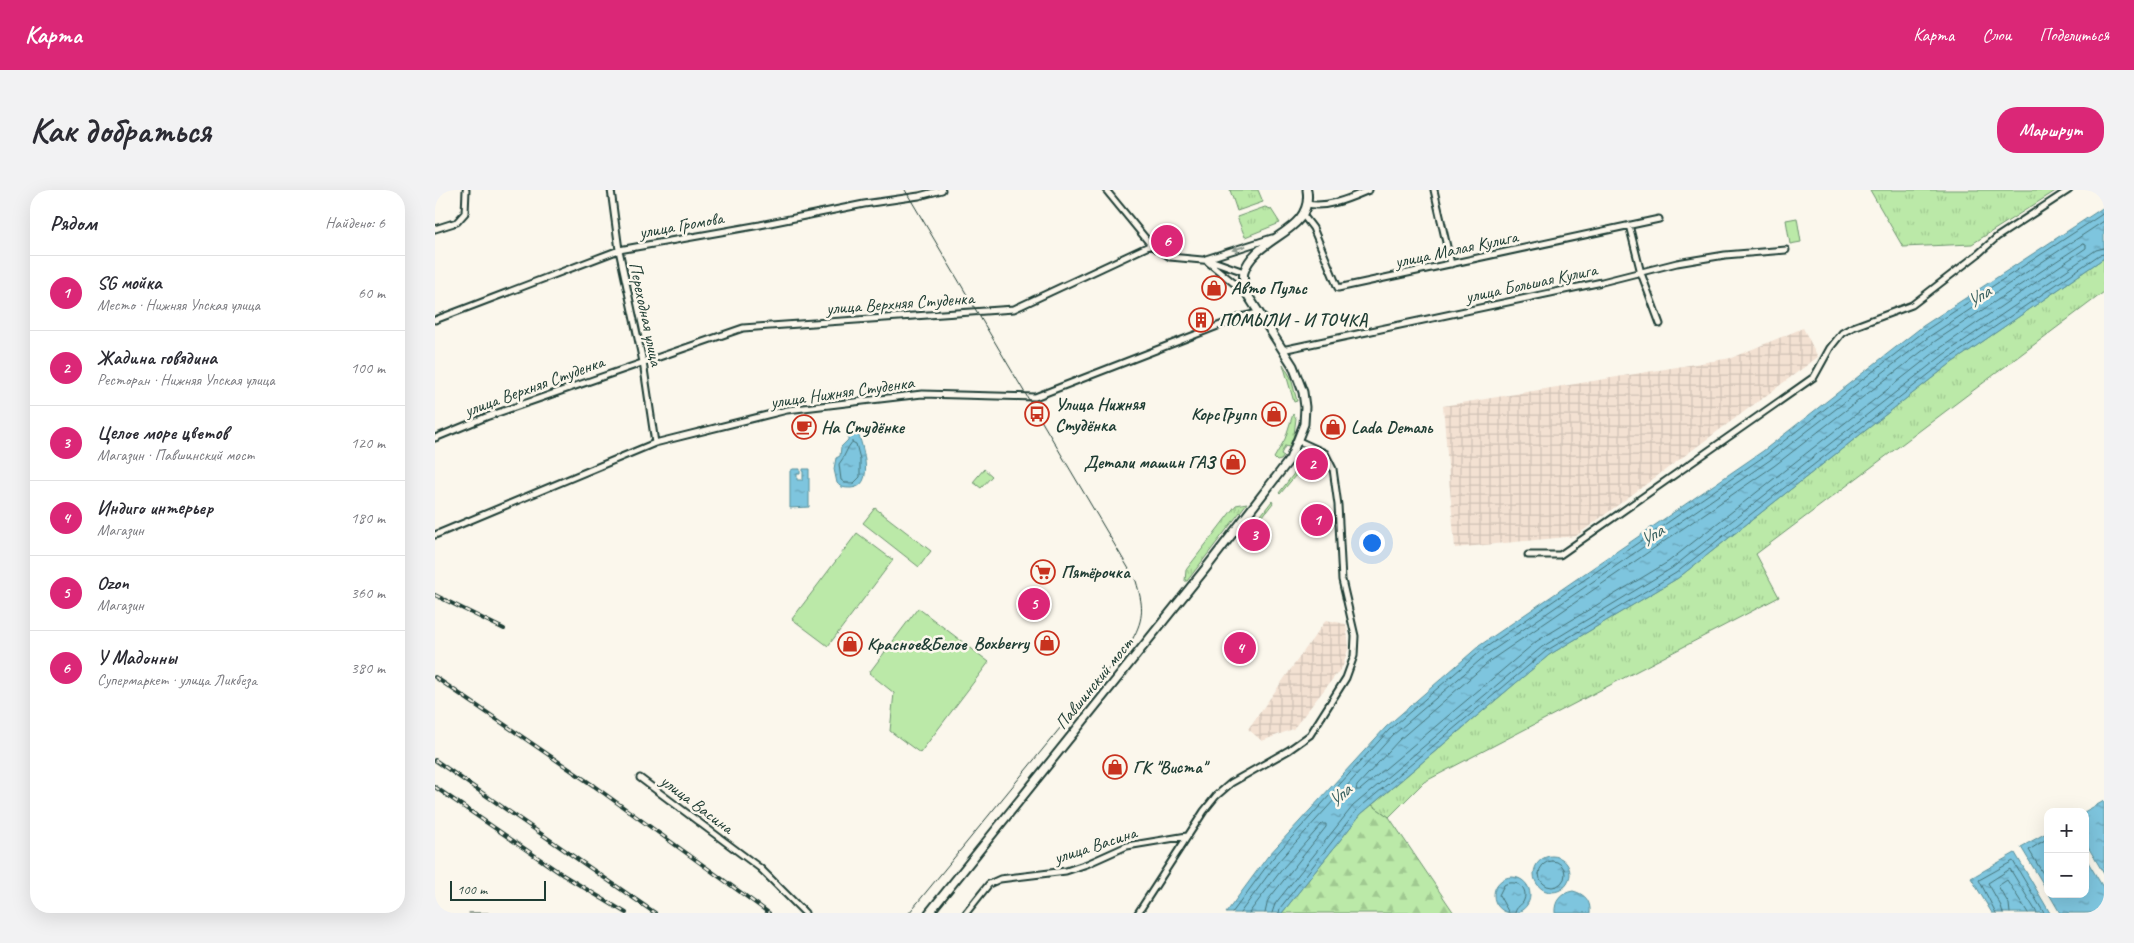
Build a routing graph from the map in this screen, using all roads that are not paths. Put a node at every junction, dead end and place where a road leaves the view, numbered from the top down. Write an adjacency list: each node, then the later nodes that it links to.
1 (466, 190): 13 (street)
2 (611, 190): 16 (street, Переходная улица)
3 (942, 190): 16 (street, улица Громова)
4 (1105, 190): 15 (street)
5 (1307, 190): 9 (main road)
6 (1369, 190): 9 (street)
7 (1434, 190): 19 (street)
8 (2069, 190): 32 (street)
9 (1307, 204): 10 (main road)
10 (1303, 215): 14 (main road); 19 (street, улица Малая Кулига)
11 (1659, 218): 12 (street, улица Малая Кулига)
12 (1629, 225): 19 (street, улица Малая Кулига); 21 (street)
13 (435, 229)
14 (1275, 237): 18 (street, one-way to 18); 20 (main road)
15 (1151, 245): 18 (street); 27 (street, улица Верхняя Студенка)
16 (619, 250): 24 (street, улица Громова); 27 (street, Переходная улица)
17 (1786, 250): 21 (street, улица Большая Кулига)
18 (1203, 260): 20 (street); 22 (street)
19 (1451, 264)
20 (1243, 272): 22 (main road)
21 (1641, 273): 25 (street); 26 (street, улица Большая Кулига)
22 (1247, 294): 23 (main road, Павшинский мост)
23 (1258, 312): 26 (main road, Павшинский мост); 30 (street, улица Нижняя Cтуденкa)
24 (435, 320)
25 (1660, 324)
26 (1282, 350): 29 (main road, Павшинский мост)
27 (643, 362): 28 (street, улица Верхняя Cтуденка); 30 (street, Переходная улица)
28 (435, 438)
29 (1299, 441): 34 (street); 36 (main road, Павшинский мост)
30 (655, 443): 31 (street, улица Нижняя Cтуденкa)
31 (435, 535)
32 (1528, 555)
33 (640, 778): 35 (street, улица Васина)
34 (1187, 836): 37 (street, улица Васина); 38 (street)
35 (805, 913)
36 (929, 913)
37 (966, 913)
38 (1138, 913)

